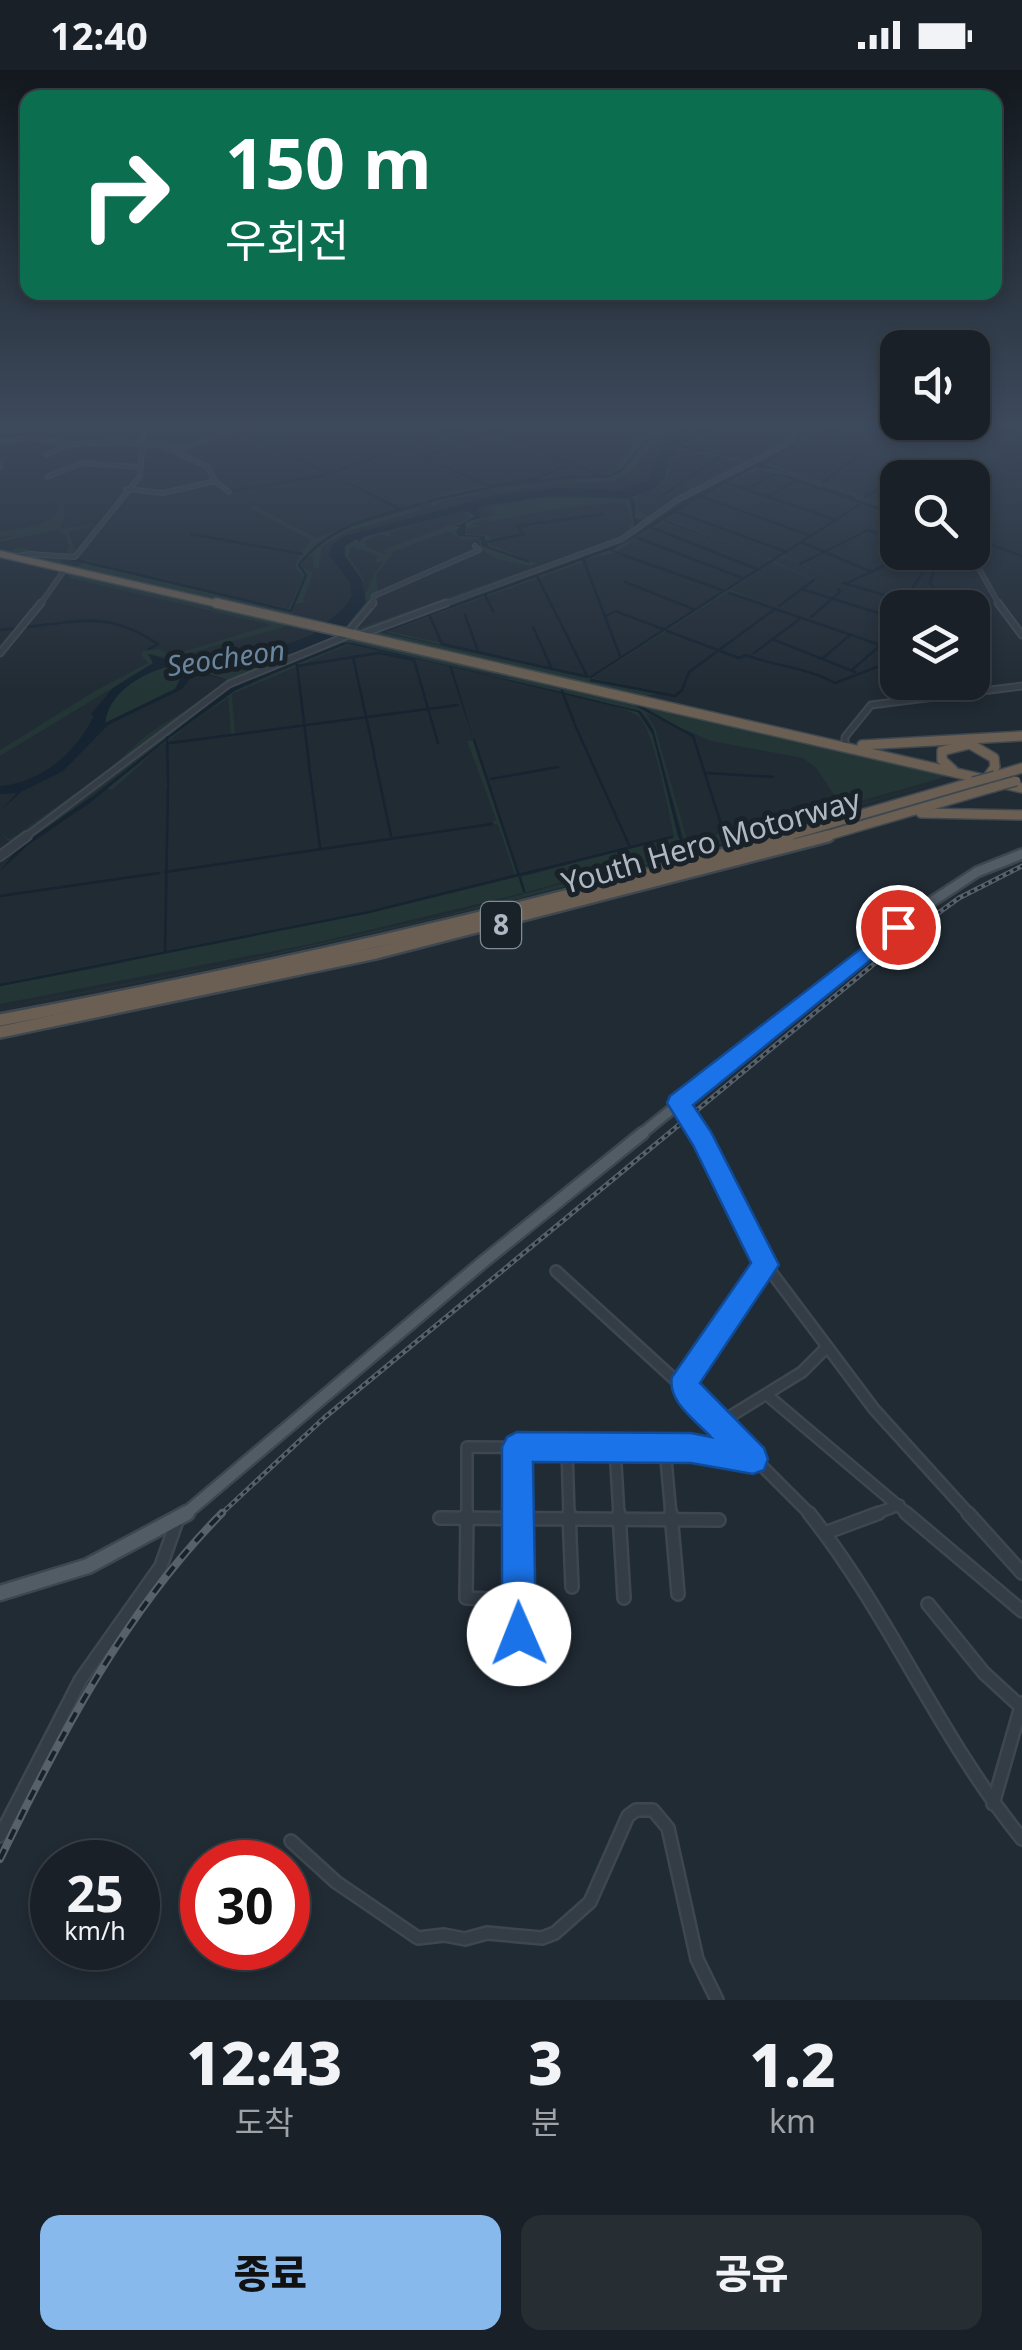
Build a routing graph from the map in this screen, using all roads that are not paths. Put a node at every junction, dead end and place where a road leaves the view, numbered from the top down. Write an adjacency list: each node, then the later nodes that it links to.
1 (108, 513): 5 (street)
2 (659, 513): 8 (street)
3 (475, 546): 8 (street)
4 (0, 554): 5 (highway)
5 (14, 558): 8 (highway)
6 (980, 570): 9 (street)
7 (63, 572): 10 (street)
8 (352, 635): 13 (highway); 21 (street)
9 (1022, 635)
10 (0, 653)
11 (1022, 686): 13 (street)
12 (1022, 736): 13 (highway)
13 (845, 746): 15 (highway)
14 (1022, 768): 16 (highway, Youth Hero Motorway / 8)
15 (957, 772): 16 (highway); 17 (highway)
16 (991, 779): 17 (highway, Youth Hero Motorway / 8, bridge); 19 (highway, Youth Hero Motorway / 8); 22 (highway, Youth Hero Motorway / 8, bridge)
17 (1020, 782)
18 (1022, 814): 19 (highway)
19 (897, 816): 23 (highway, Youth Hero Motorway / 8)
20 (1022, 854): 24 (main road)
21 (0, 856)
22 (0, 1020)
23 (0, 1032)
24 (679, 1103): 25 (street); 44 (main road)
25 (766, 1265): 27 (street); 28 (street)
26 (556, 1272): 28 (street)
27 (826, 1348): 29 (street); 46 (street)
28 (684, 1388): 30 (street)
29 (767, 1395): 30 (street); 36 (street)
30 (716, 1425): 35 (street)
31 (517, 1447): 32 (street); 38 (street); 39 (street)
32 (567, 1448): 33 (street); 40 (street)
33 (615, 1448): 34 (street); 41 (street)
34 (665, 1448): 35 (street); 42 (street)
35 (753, 1459): 45 (street)
36 (899, 1505): 45 (street); 53 (street)
37 (440, 1518): 38 (street)
38 (466, 1518): 39 (street); 51 (street)
39 (518, 1519): 40 (street); 51 (street)
40 (570, 1519): 41 (street); 47 (street)
41 (620, 1520): 42 (street); 50 (street)
42 (671, 1520): 43 (street); 49 (street)
43 (719, 1520)
44 (177, 1521): 48 (main road); 58 (street)
45 (825, 1533): 56 (street)
46 (1022, 1573)
47 (572, 1587)
48 (0, 1593)
49 (678, 1594)
50 (624, 1598)
51 (518, 1600): 54 (street)
52 (928, 1604): 55 (street)
53 (1022, 1611)
54 (519, 1634)
55 (1021, 1704): 56 (street)
56 (993, 1804): 57 (street)
57 (1021, 1835)
58 (0, 1836)
59 (310, 1858): 60 (street)
60 (716, 2000)

